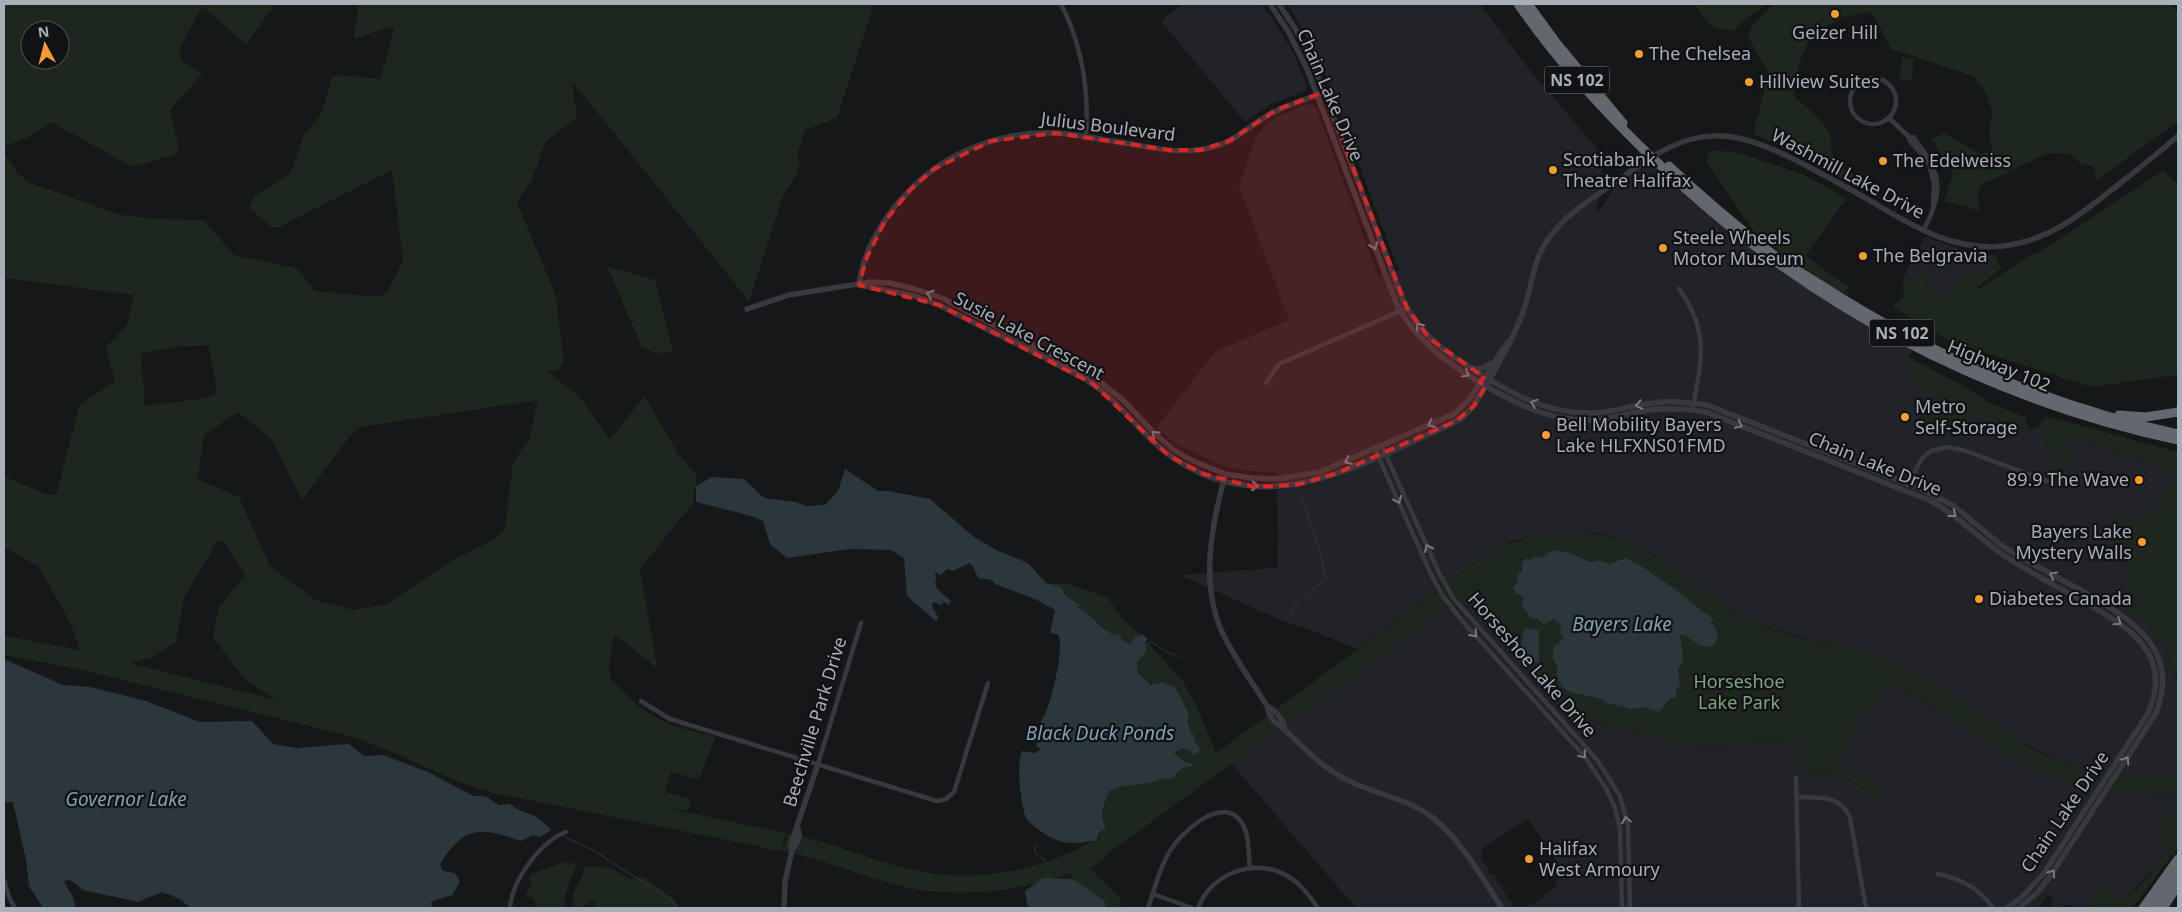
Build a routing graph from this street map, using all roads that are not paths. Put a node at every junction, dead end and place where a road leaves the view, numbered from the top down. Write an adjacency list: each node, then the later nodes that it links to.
1 (1061, 4): 10 (street)
2 (1270, 4): 7 (street, Chain Lake Drive)
3 (1279, 4): 6 (street, Chain Lake Drive)
4 (1518, 4): 11 (highway, Highway 102 / NS 102)
5 (1528, 4): 11 (highway, Highway 102 / NS 102)
6 (1324, 92): 7 (street, Julius Boulevard); 13 (street, Chain Lake Drive)
7 (1317, 94): 10 (street, Julius Boulevard); 13 (street, Chain Lake Drive)
8 (1888, 118): 8 (street); 14 (street)
9 (2178, 136): 14 (street, Washmill Lake Drive)
10 (1086, 137): 15 (street, Julius Boulevard)
11 (1647, 148): 12 (highway, Highway 102 / NS 102)
12 (1661, 162): 29 (highway, Highway 102 / NS 102); 33 (highway, Highway 102 / NS 102)
13 (1360, 199): 17 (street, Chain Lake Drive); 19 (street, Chain Lake Drive, one-way to 19)
14 (1923, 232): 20 (street, Washmill Lake Drive)
15 (859, 285): 18 (street, Susie Lake Crescent); 38 (street, Susie Lake Crescent, one-way to 15); 39 (street, Susie Lake Crescent)
16 (1680, 289): 26 (street)
17 (1407, 308): 19 (street); 22 (street, Chain Lake Drive, one-way to 17)
18 (747, 309)
19 (1400, 311): 24 (street); 25 (street, Chain Lake Drive, one-way to 25)
20 (1511, 338): 21 (street, Washmill Lake Drive); 23 (street, Washmill Lake Drive)
21 (1495, 360): 22 (street); 23 (street, Washmill Lake Drive)
22 (1471, 368): 23 (street, Chain Lake Drive)
23 (1487, 378): 25 (street, Washmill Lake Drive); 27 (street, Chain Lake Drive, one-way to 23)
24 (1266, 382)
25 (1483, 384): 30 (street, Chain Lake Drive); 35 (street, Susie Lake Crescent, one-way to 35); 36 (street, Susie Lake Crescent)
26 (1693, 407): 27 (street, Chain Lake Drive, one-way to 27); 30 (street, Chain Lake Drive); 32 (street, Chain Lake Drive); 34 (street, Chain Lake Drive, one-way to 34)
27 (1582, 412): 30 (street)
28 (2178, 412): 29 (highway)
29 (2104, 414): 31 (highway, Highway 102 / NS 102)
30 (1581, 420)
31 (2178, 434)
32 (1790, 438): 34 (street); 41 (street, Chain Lake Drive)
33 (2178, 441)
34 (1786, 445): 42 (street, Chain Lake Drive)
35 (1378, 447): 36 (street, Horseshoe Lake Drive); 37 (street, Horseshoe Lake Drive); 38 (street, Susie Lake Crescent, one-way to 38)
36 (1385, 453): 37 (street, Susie Lake Crescent); 57 (street, Horseshoe Lake Drive, one-way to 36)
37 (1378, 456): 39 (street, Susie Lake Crescent, one-way to 37); 56 (street, Horseshoe Lake Drive, one-way to 56)
38 (1226, 474): 39 (street)
39 (1223, 481): 66 (street)
40 (2047, 482): 41 (street)
41 (1908, 484): 42 (street); 73 (street, Chain Lake Drive, one-way to 41)
42 (1905, 491): 72 (street, Chain Lake Drive, one-way to 72)
43 (861, 624): 46 (street, Beechville Park Drive)
44 (988, 683): 46 (street)
45 (649, 698): 46 (street)
46 (818, 764): 61 (street, Beechville Park Drive)
47 (1796, 778): 48 (street)
48 (1796, 797): 69 (street); 70 (street)
49 (566, 832): 60 (street)
50 (2178, 859): 74 (highway)
51 (1250, 868): 58 (street); 64 (street); 65 (street)
52 (2178, 872): 75 (highway)
53 (1938, 874): 71 (street)
54 (4, 880): 59 (street)
55 (2178, 885): 76 (highway)
56 (1622, 886): 57 (street); 67 (street, Horseshoe Lake Drive)
57 (1629, 886): 68 (street, Horseshoe Lake Drive)
58 (1153, 894): 62 (street); 63 (street)
59 (15, 908)
60 (510, 908)
61 (784, 908)
62 (1148, 908)
63 (1192, 908)
64 (1198, 908)
65 (1318, 908)
66 (1502, 908)
67 (1622, 908)
68 (1630, 908)
69 (1798, 908)
70 (1866, 908)
71 (1993, 908)
72 (2006, 908)
73 (2019, 908)
74 (2143, 908)
75 (2154, 908)
76 (2163, 908)

